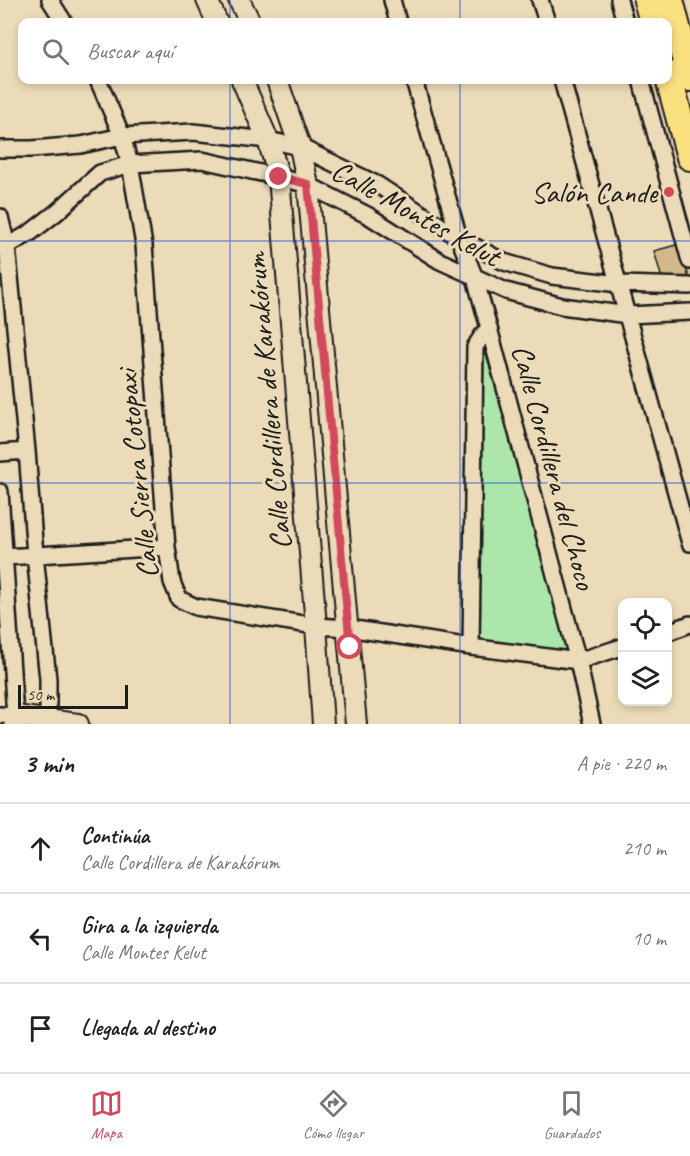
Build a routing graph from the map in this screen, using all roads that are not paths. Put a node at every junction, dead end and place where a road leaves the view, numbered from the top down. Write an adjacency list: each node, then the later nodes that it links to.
1 (50, 0): 9 (street)
2 (207, 0): 10 (street)
3 (239, 0): 11 (street)
4 (392, 0): 12 (street)
5 (540, 0): 13 (street)
6 (619, 0): 14 (street)
7 (647, 0): 15 (highway)
8 (670, 0): 16 (highway)
9 (61, 18)
10 (215, 18)
11 (248, 18)
12 (397, 18)
13 (546, 18)
14 (624, 18)
15 (652, 18)
16 (680, 82): 27 (highway)
17 (101, 84): 23 (street, Calle Sierra Cotopaxi)
18 (244, 84): 24 (street, Calle Cordillera de Karakórum)
19 (278, 84): 25 (street, Calle Cordillera de Karakórum)
20 (415, 84): 32 (street, Calle Cordillera del Choco)
21 (563, 84): 36 (street)
22 (642, 84): 34 (street)
23 (122, 136): 24 (street, Calle Montes Kelut); 26 (street, Calle Montes Kelut); 28 (street, Calle Sierra Cotopaxi)
24 (268, 140): 25 (street, Calle Montes Kelut); 29 (street, Calle Cordillera de Karakórum)
25 (300, 147): 30 (street, Calle Cordillera de Karakórum); 32 (street, Calle Montes Kelut)
26 (0, 149)
27 (690, 157)
28 (130, 164): 29 (street, Calle Montes Kelut); 33 (street, Calle Montes Kelut); 45 (street, Calle Sierra Cotopaxi)
29 (279, 177): 30 (street, Calle Montes Kelut); 49 (street, Calle Cordillera de Karakórum)
30 (308, 184): 35 (street, Calle Montes Kelut); 50 (street, Calle Cordillera de Karakórum)
31 (0, 217): 33 (street)
32 (459, 238): 35 (street, Calle Cordillera del Choco); 36 (street, Calle Montes Kelut)
33 (4, 247): 41 (street)
34 (690, 261)
35 (475, 278): 39 (street, Calle Montes Kelut); 40 (street, Calle Cordillera del Choco)
36 (619, 284): 37 (street, Calle Montes Kelut); 39 (street)
37 (690, 286)
38 (690, 312): 39 (street, Calle Montes Kelut)
39 (628, 315): 44 (street)
40 (489, 328): 52 (street, Calle Cordillera del Choco); 54 (street, Calle Cordillera del Choco)
41 (27, 451): 42 (street); 46 (street)
42 (0, 453)
43 (0, 492): 47 (street)
44 (690, 543)
45 (167, 547): 46 (street); 49 (street, Calle Sierra Cotopaxi)
46 (35, 555): 47 (street); 56 (street)
47 (5, 557): 55 (street)
48 (690, 624): 51 (street)
49 (316, 626): 50 (street, Calle Sierra Cotopaxi); 58 (street, Calle Cordillera de Karakórum)
50 (348, 628): 52 (street, Calle Sierra Cotopaxi); 59 (street, Calle Cordillera de Karakórum)
51 (672, 631)
52 (471, 647): 54 (street, Calle Sierra Cotopaxi)
53 (618, 648): 54 (street, Calle Sierra Cotopaxi)
54 (578, 661): 60 (street, Calle Cordillera del Choco)
55 (10, 718): 56 (street)
56 (48, 722): 57 (street)
57 (78, 724)
58 (323, 724)
59 (356, 724)
60 (592, 724)

